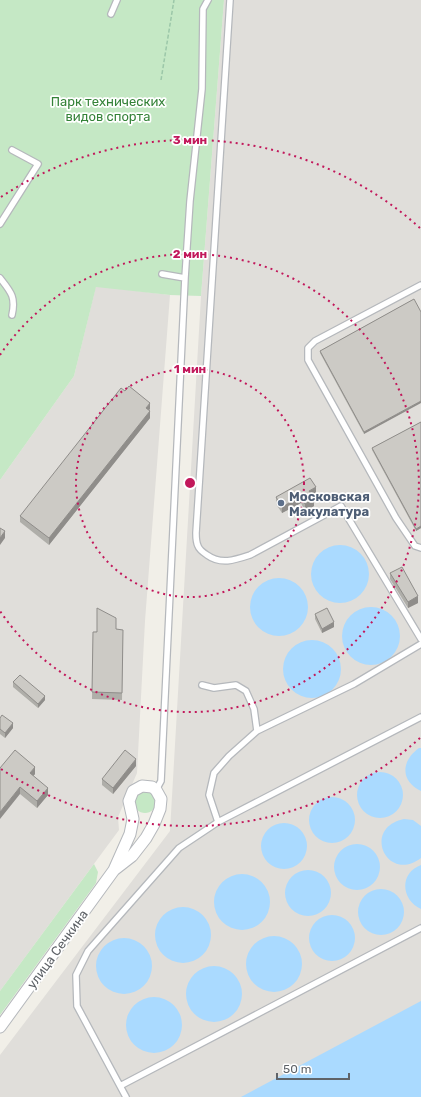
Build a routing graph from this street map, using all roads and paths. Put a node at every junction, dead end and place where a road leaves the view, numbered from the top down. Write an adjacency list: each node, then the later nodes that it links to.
1 (117, 0): 5 (lane)
2 (174, 0): 6 (path)
3 (208, 0): 11 (lane)
4 (230, 0): 15 (lane)
5 (111, 14)
6 (161, 80)
7 (12, 150): 8 (lane)
8 (0, 224)
9 (162, 274): 11 (lane)
10 (0, 278): 13 (lane)
11 (185, 278): 20 (lane)
12 (421, 285): 14 (lane)
13 (12, 315)
14 (421, 548)
15 (421, 640)
16 (421, 644): 19 (lane)
17 (202, 685): 19 (lane)
18 (421, 717): 21 (lane)
19 (257, 731): 21 (lane)
20 (156, 790): 22 (street, улица Сечкина); 22 (street, улица Сечкина)
21 (218, 822): 25 (lane)
22 (114, 870): 24 (street, улица Сечкина)
23 (421, 928): 25 (lane)
24 (0, 1027)
25 (120, 1086): 26 (lane)
26 (126, 1097)

